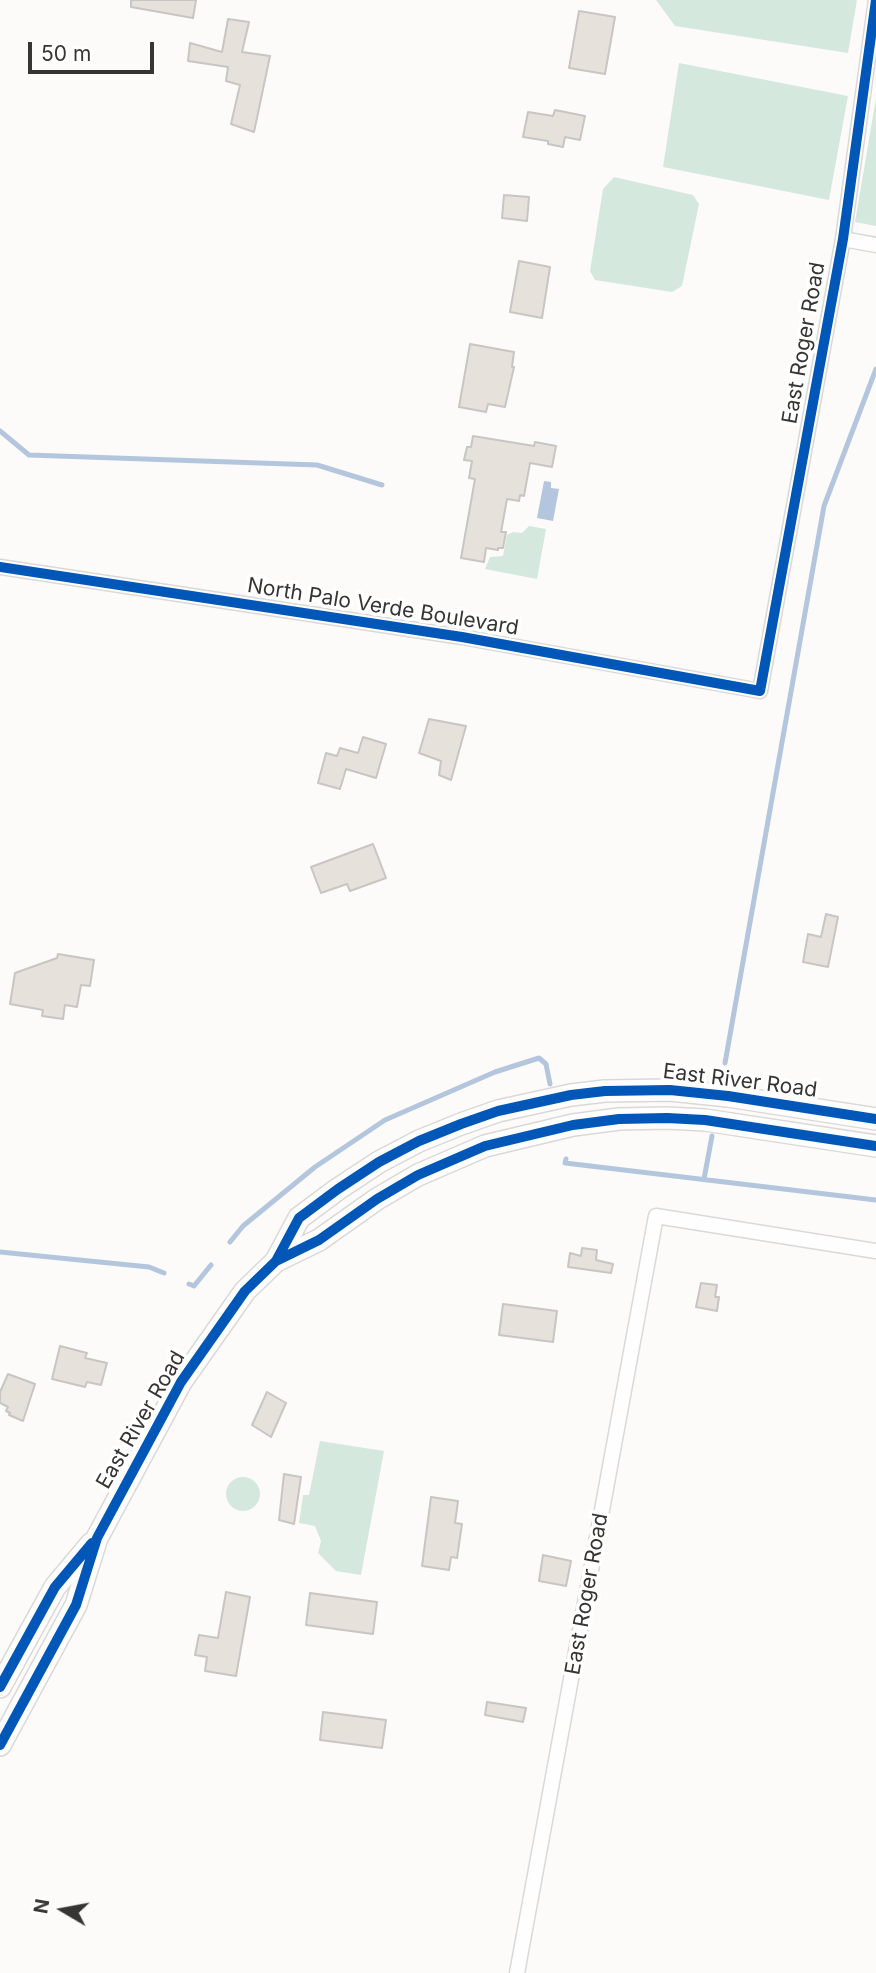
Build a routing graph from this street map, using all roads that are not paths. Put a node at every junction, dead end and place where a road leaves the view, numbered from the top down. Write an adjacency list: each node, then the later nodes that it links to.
1 (876, 0): 2 (street, East Roger Road)
2 (843, 239): 3 (street); 5 (street, East Roger Road)
3 (876, 245)
4 (0, 567): 5 (street, North Palo Verde Boulevard)
5 (760, 691)
6 (876, 1119): 9 (main road, East River Road)
7 (876, 1146): 9 (main road, East River Road)
8 (876, 1251): 13 (street, East Roger Road)
9 (276, 1261): 10 (main road, East River Road)
10 (97, 1538): 11 (main road, East River Road); 12 (main road, East River Road)
11 (0, 1687)
12 (0, 1745)
13 (517, 1973)

